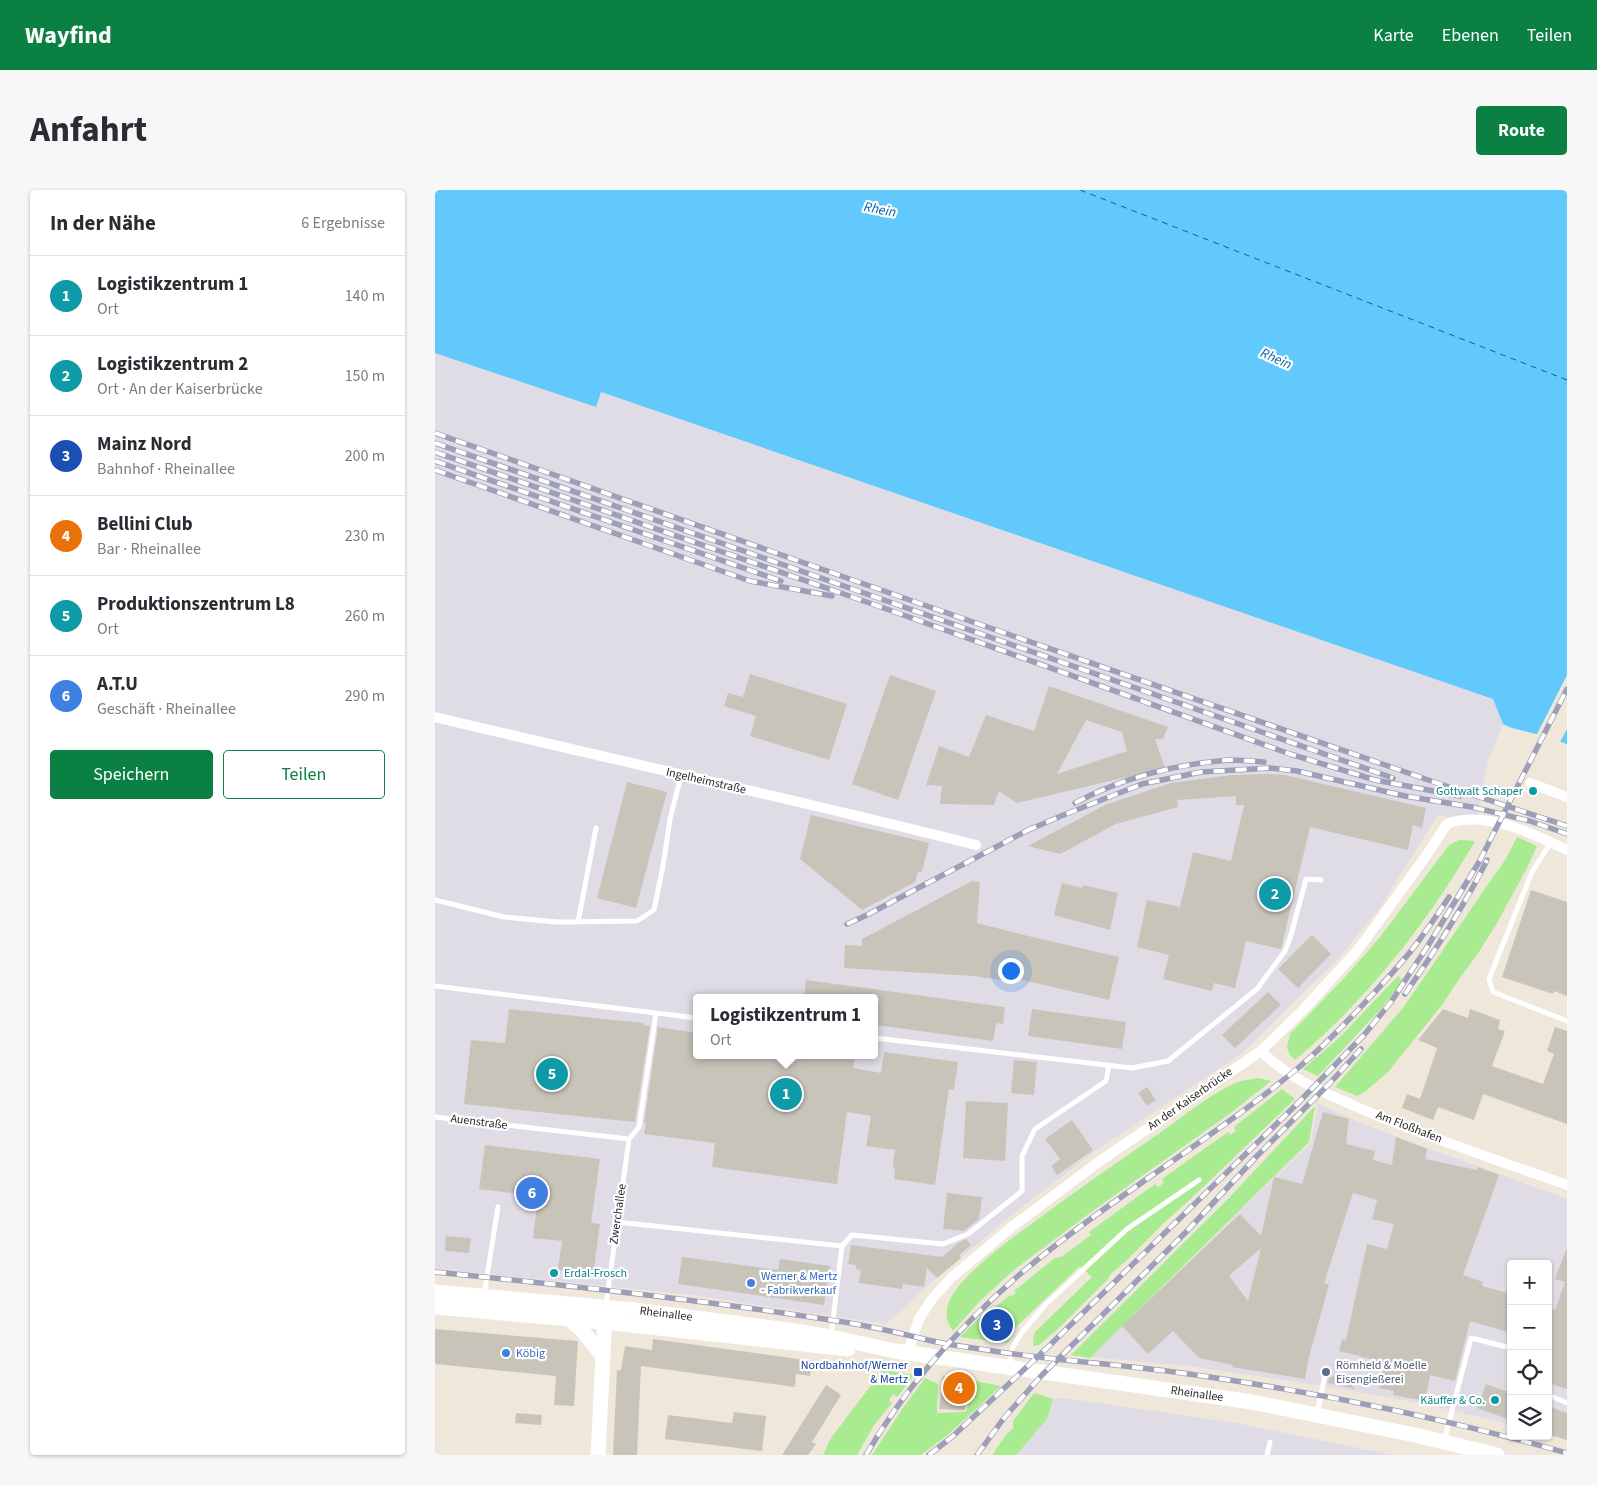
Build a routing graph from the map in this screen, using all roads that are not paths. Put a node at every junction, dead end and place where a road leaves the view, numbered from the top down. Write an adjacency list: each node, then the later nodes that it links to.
1 (435, 717): 2 (street, Ingelheimstraße)
2 (681, 776): 7 (street, Ingelheimstraße); 11 (lane)
3 (1530, 783): 4 (street)
4 (1567, 797)
5 (596, 828): 11 (lane)
6 (1551, 842): 8 (street); 15 (lane); 17 (street, An der Kaiserbrücke)
7 (976, 845)
8 (1567, 850)
9 (1321, 880): 18 (lane)
10 (435, 900): 11 (lane)
11 (578, 922)
12 (435, 986): 13 (lane)
13 (656, 1013): 14 (lane); 20 (lane, Zwerchallee)
14 (693, 1018)
15 (1567, 1021)
16 (878, 1038): 18 (lane)
17 (1261, 1051): 22 (street, Am Floßhafen); 33 (street, An der Kaiserbrücke)
18 (1109, 1066): 25 (lane)
19 (435, 1116): 20 (lane, Auenstraße)
20 (629, 1139): 24 (lane, Zwerchallee)
21 (1199, 1180): 35 (lane)
22 (1567, 1185)
23 (498, 1207): 27 (lane)
24 (617, 1222): 25 (lane); 29 (lane, Zwerchallee)
25 (842, 1246): 31 (lane)
26 (435, 1292): 27 (main road, Rheinallee)
27 (484, 1295): 29 (main road, Rheinallee)
28 (435, 1307): 30 (main road, Rheinallee)
29 (605, 1314): 30 (main road, Rheinallee); 31 (main road, Rheinallee); 33 (main road, Rheinallee); 34 (main road, Zwerchallee)
30 (569, 1319): 34 (main road)
31 (831, 1337): 33 (main road, Rheinallee)
32 (1507, 1347): 41 (lane)
33 (901, 1352): 35 (main road, Rheinallee)
34 (603, 1357): 42 (main road, Zwerchallee)
35 (1009, 1367): 39 (main road, Rheinallee)
36 (1325, 1375): 39 (lane)
37 (1550, 1395): 38 (lane)
38 (1567, 1403)
39 (1317, 1415): 41 (main road, Rheinallee)
40 (1270, 1442): 43 (lane)
41 (1444, 1442): 44 (main road, Rheinallee)
42 (598, 1455)
43 (1267, 1455)
44 (1497, 1455)

